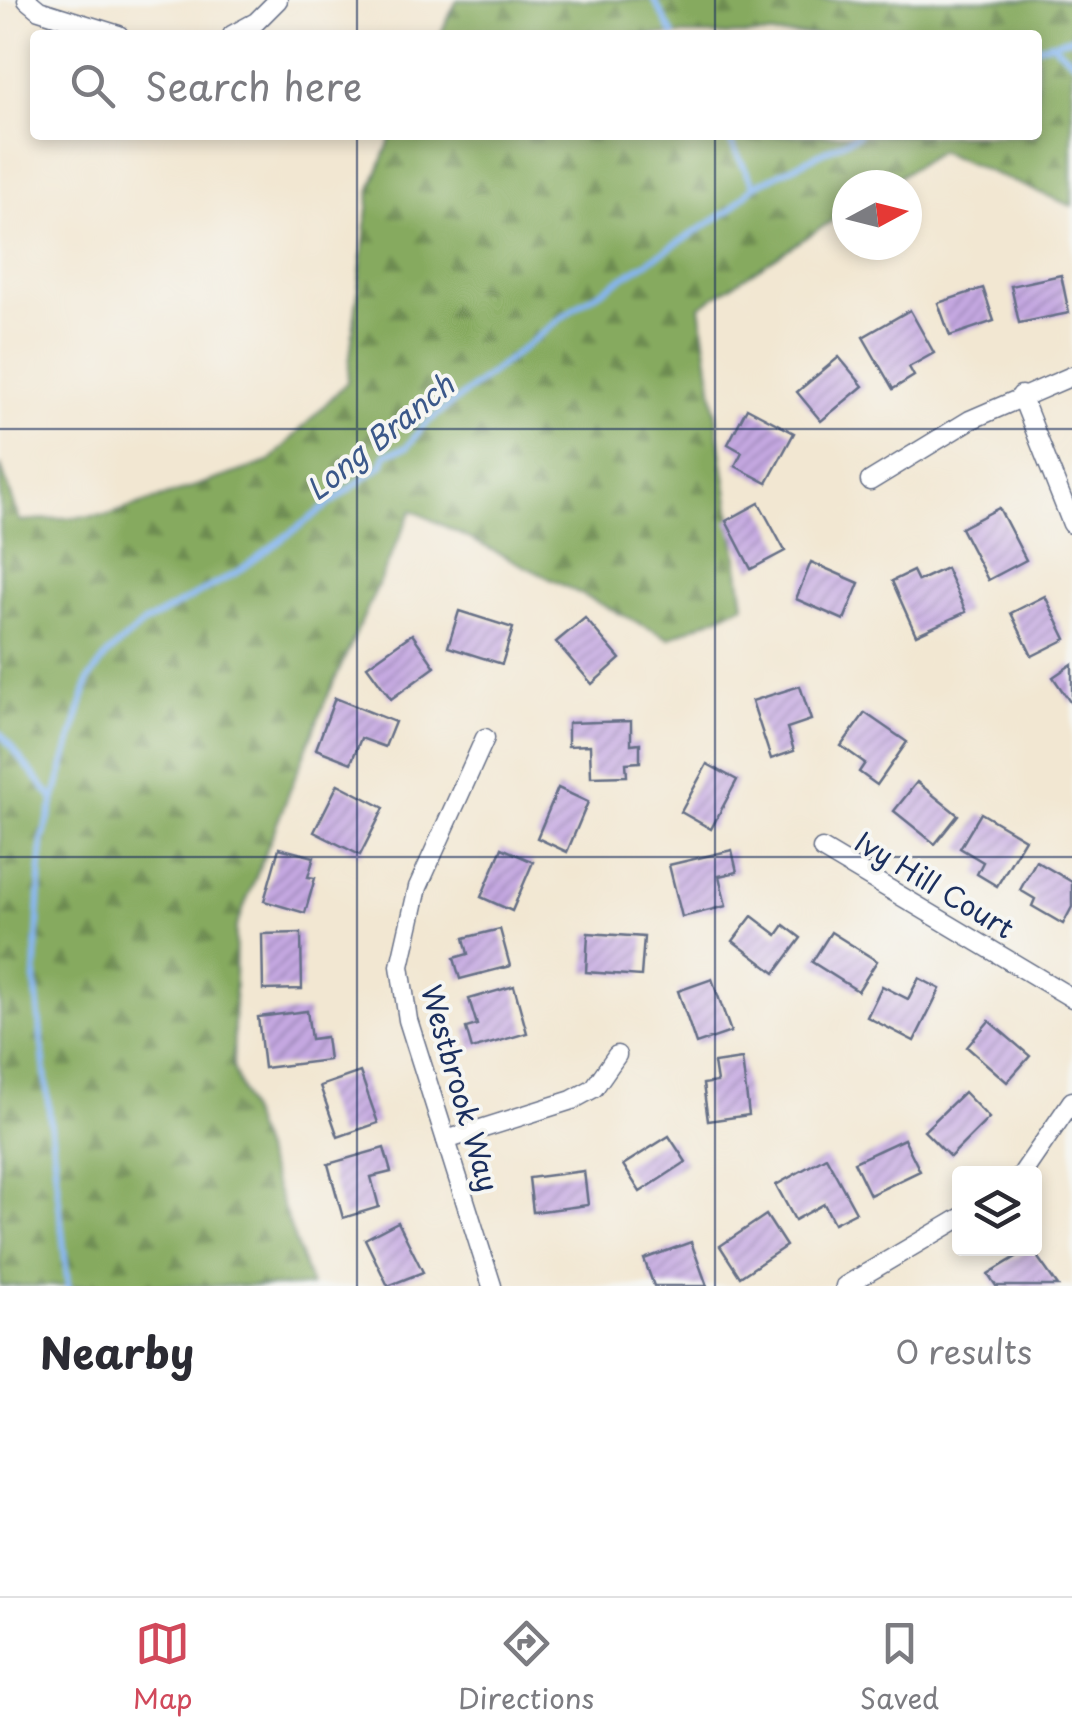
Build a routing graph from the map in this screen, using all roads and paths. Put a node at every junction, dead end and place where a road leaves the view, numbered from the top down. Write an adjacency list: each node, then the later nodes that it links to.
1 (27, 0): 3 (street)
2 (278, 0): 4 (street)
3 (103, 30)
4 (241, 30)
5 (1072, 376): 6 (street)
6 (1021, 395): 7 (street); 8 (street)
7 (870, 481)
8 (1072, 524)
9 (486, 738): 14 (street, Westbrook Way)
10 (822, 849): 11 (street, Ivy Hill Court)
11 (1072, 998)
12 (617, 1056): 14 (street)
13 (1072, 1101): 15 (street)
14 (446, 1140): 17 (street, Westbrook Way)
15 (1027, 1166)
16 (952, 1223): 18 (street)
17 (492, 1286)
18 (845, 1286)

